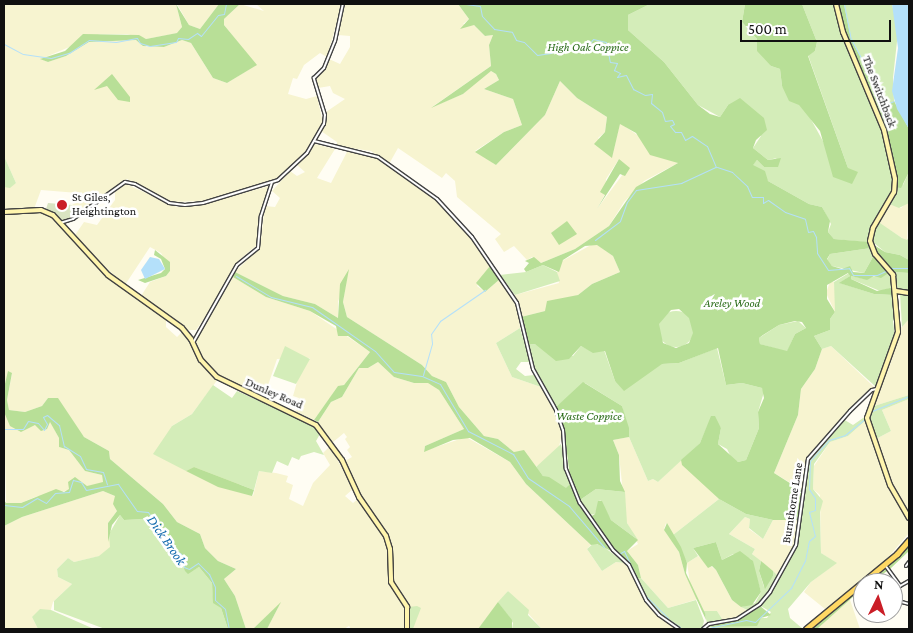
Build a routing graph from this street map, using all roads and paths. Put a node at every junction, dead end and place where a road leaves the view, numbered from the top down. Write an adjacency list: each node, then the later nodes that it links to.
1 (343, 4): 3 (street)
2 (836, 4): 7 (street, The Switchback)
3 (314, 141): 4 (street); 16 (street)
4 (272, 184): 6 (street); 9 (street)
5 (4, 212): 6 (street, Dunley Road)
6 (60, 223): 9 (street, Dunley Road)
7 (896, 292): 8 (street); 10 (street, The Switchback)
8 (909, 293)
9 (193, 343): 15 (street, Dunley Road)
10 (877, 389): 11 (street, The Switchback); 17 (street, Burnthorne Lane)
11 (909, 518)
12 (909, 540): 13 (main road)
13 (884, 565): 14 (street); 18 (main road)
14 (890, 573)
15 (407, 629)
16 (679, 629)
17 (703, 629)
18 (806, 629)

